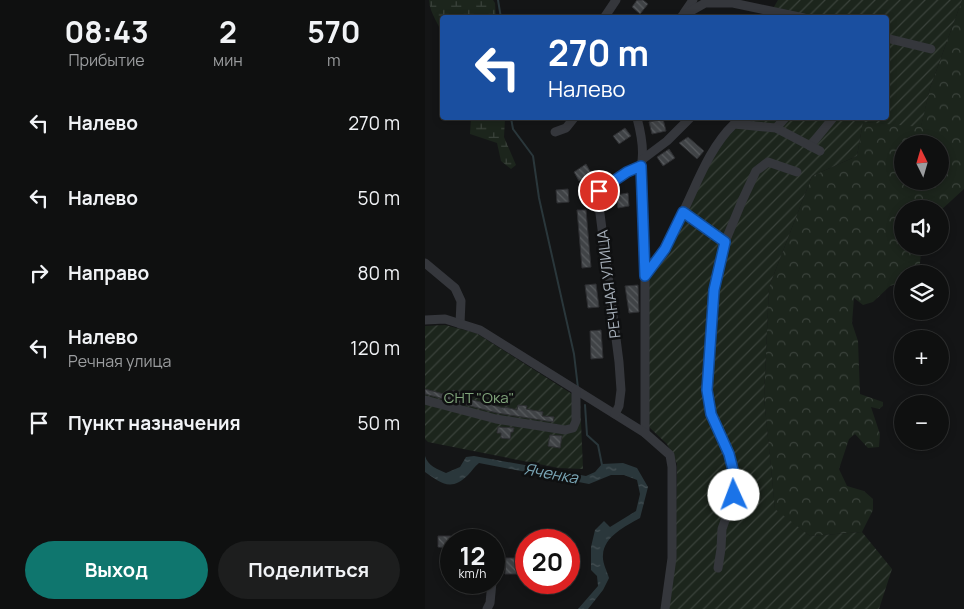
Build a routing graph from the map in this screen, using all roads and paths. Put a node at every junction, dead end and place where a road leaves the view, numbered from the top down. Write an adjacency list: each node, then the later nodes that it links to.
1 (616, 0): 3 (street)
2 (693, 0): 4 (street)
3 (606, 15)
4 (682, 15)
5 (684, 15): 6 (street)
6 (790, 15)
7 (889, 39): 8 (street)
8 (931, 49)
9 (573, 120): 15 (street)
10 (638, 120): 18 (street)
11 (687, 120): 18 (street)
12 (783, 120): 14 (street)
13 (831, 120): 16 (street)
14 (776, 128): 16 (street); 20 (street)
15 (555, 132)
16 (810, 146): 17 (street)
17 (820, 151)
18 (642, 163): 23 (street); 28 (street, РЕЧНАЯ УЛИЦА)
19 (797, 172): 21 (street)
20 (683, 212): 21 (street); 23 (street)
21 (725, 242): 30 (street)
22 (425, 263): 25 (street)
23 (645, 276): 29 (street)
24 (425, 320): 25 (street)
25 (461, 324): 26 (street)
26 (576, 390): 27 (street); 28 (street)
27 (425, 400)
28 (615, 414): 29 (street)
29 (645, 434): 33 (street)
30 (718, 568)
31 (490, 594): 32 (street)
32 (487, 609)
33 (665, 609)

